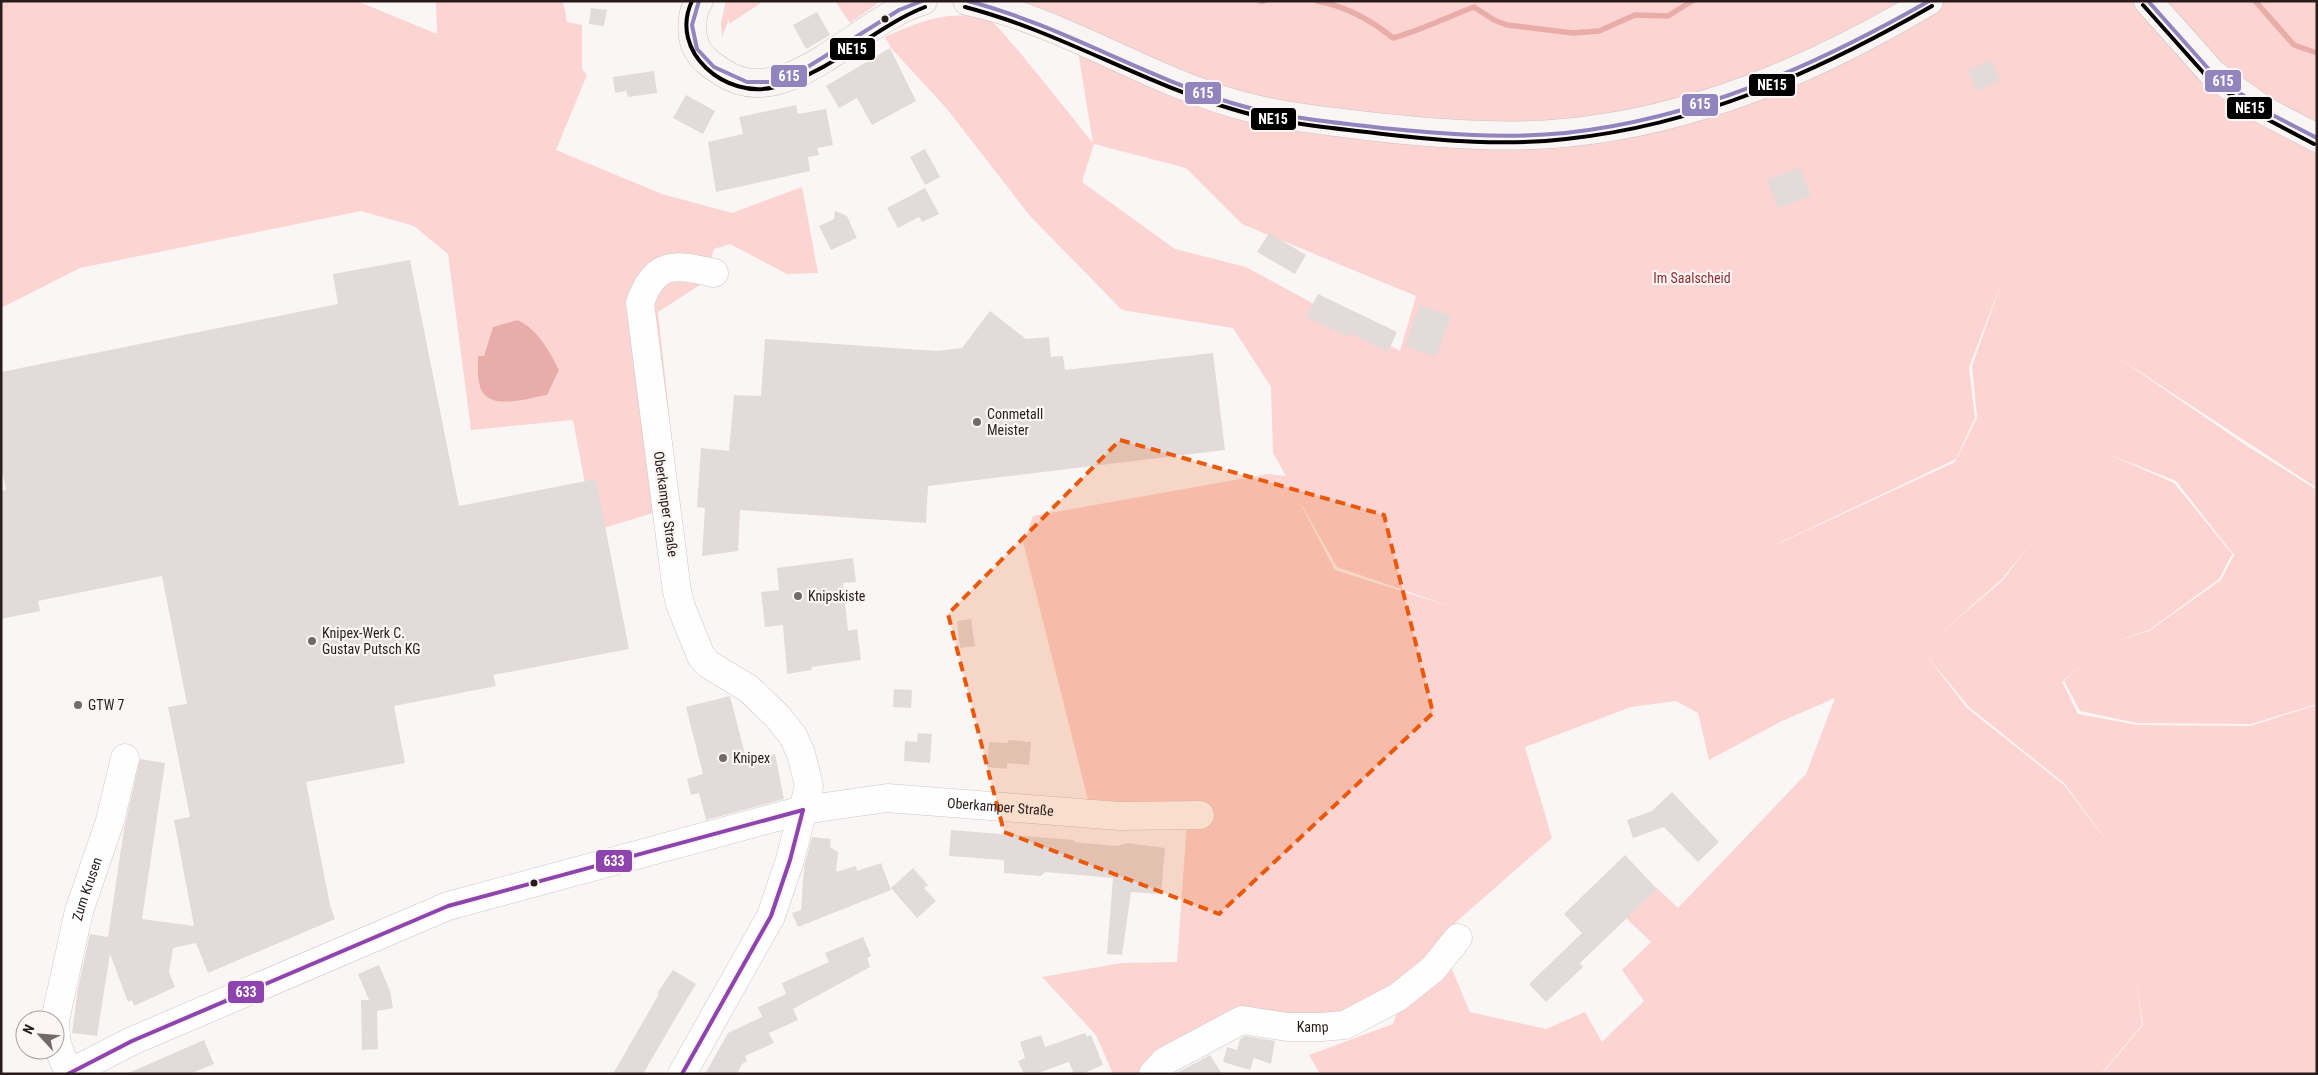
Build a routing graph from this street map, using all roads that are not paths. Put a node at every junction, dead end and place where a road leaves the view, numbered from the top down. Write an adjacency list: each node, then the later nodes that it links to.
1 (700, 1): 2 (main road)
2 (923, 1)
3 (966, 1): 4 (main road)
4 (1929, 1)
5 (2148, 1): 6 (main road)
6 (2317, 138)
7 (714, 272): 9 (street, Oberkamper Straße)
8 (125, 758): 12 (street, Zum Krusen)
9 (803, 810): 10 (street, Oberkamper Straße); 14 (street, Oberkamper Straße); 15 (street)
10 (1200, 815)
11 (1458, 938): 16 (street, Kamp)
12 (58, 1010)
13 (62, 1060): 14 (street, Zum Krusen)
14 (68, 1073)
15 (682, 1074)
16 (1152, 1074)

